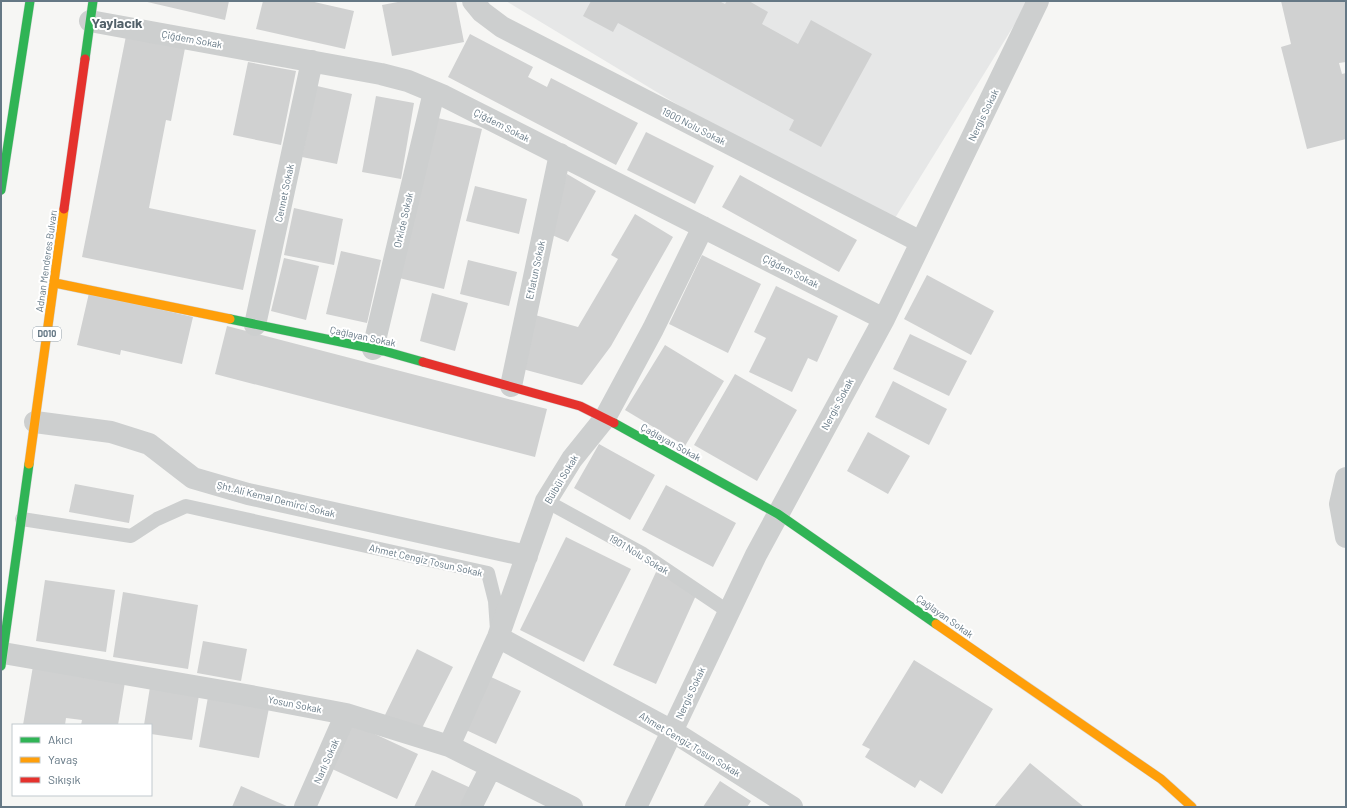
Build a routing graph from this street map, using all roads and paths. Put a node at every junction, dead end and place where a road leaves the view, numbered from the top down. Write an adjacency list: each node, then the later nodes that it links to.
1 (30, 1): 8 (main road)
2 (473, 1): 10 (street, 1900 Nolu Sokak)
3 (1038, 1): 10 (street, Nergis Sokak)
4 (92, 11): 5 (street, Çiğdem Sokak); 11 (main road, Adnan Menderes Bulvarı / D010)
5 (312, 60): 6 (street, Çiğdem Sokak); 13 (street, Cennet Sokak)
6 (434, 92): 7 (street, Çiğdem Sokak); 14 (street, Orkide Sokak)
7 (560, 154): 9 (street, Çiğdem Sokak); 15 (street, Eflatun Sokak)
8 (1, 190)
9 (703, 227): 12 (street, Çiğdem Sokak); 16 (street, Bülbül Sokak)
10 (921, 242): 12 (street, Nergis Sokak)
11 (55, 283): 13 (main road, Çağlayan Sokak); 17 (main road, Adnan Menderes Bulvarı / D010)
12 (884, 319): 20 (street, Nergis Sokak)
13 (255, 324): 14 (main road, Çağlayan Sokak)
14 (373, 349): 15 (main road, Çağlayan Sokak)
15 (511, 386): 16 (main road, Çağlayan Sokak)
16 (605, 418): 19 (street, Bülbül Sokak); 20 (main road, Çağlayan Sokak)
17 (35, 422): 21 (main road, Adnan Menderes Bulvarı / D010); 23 (street, Şht.Ali Kemal Demirci Sokak)
18 (1346, 478): 22 (street)
19 (546, 502): 23 (street, Bülbül Sokak); 24 (lane, 1901 Nolu Sokak)
20 (778, 514): 24 (street, Nergis Sokak); 36 (main road, Çağlayan Sokak)
21 (22, 518): 25 (lane, Ahmet Cengiz Tosun Sokak); 26 (main road, Adnan Menderes Bulvarı / D010)
22 (1346, 537)
23 (527, 556): 25 (street, Bülbül Sokak)
24 (729, 612): 28 (street, Nergis Sokak)
25 (498, 637): 28 (street, Ahmet Cengiz Tosun Sokak); 29 (street, Bülbül Sokak)
26 (2, 660): 27 (street, Yosun Sokak)
27 (346, 714): 29 (street, Yosun Sokak); 31 (street, Narlı Sokak)
28 (672, 731): 34 (street, Nergis Sokak); 35 (street, Ahmet Cengiz Tosun Sokak)
29 (449, 746): 30 (street, Yosun Sokak)
30 (491, 766): 32 (street); 33 (street, Yosun Sokak)
31 (305, 807)
32 (471, 807)
33 (572, 807)
34 (636, 807)
35 (792, 807)
36 (1192, 807)

